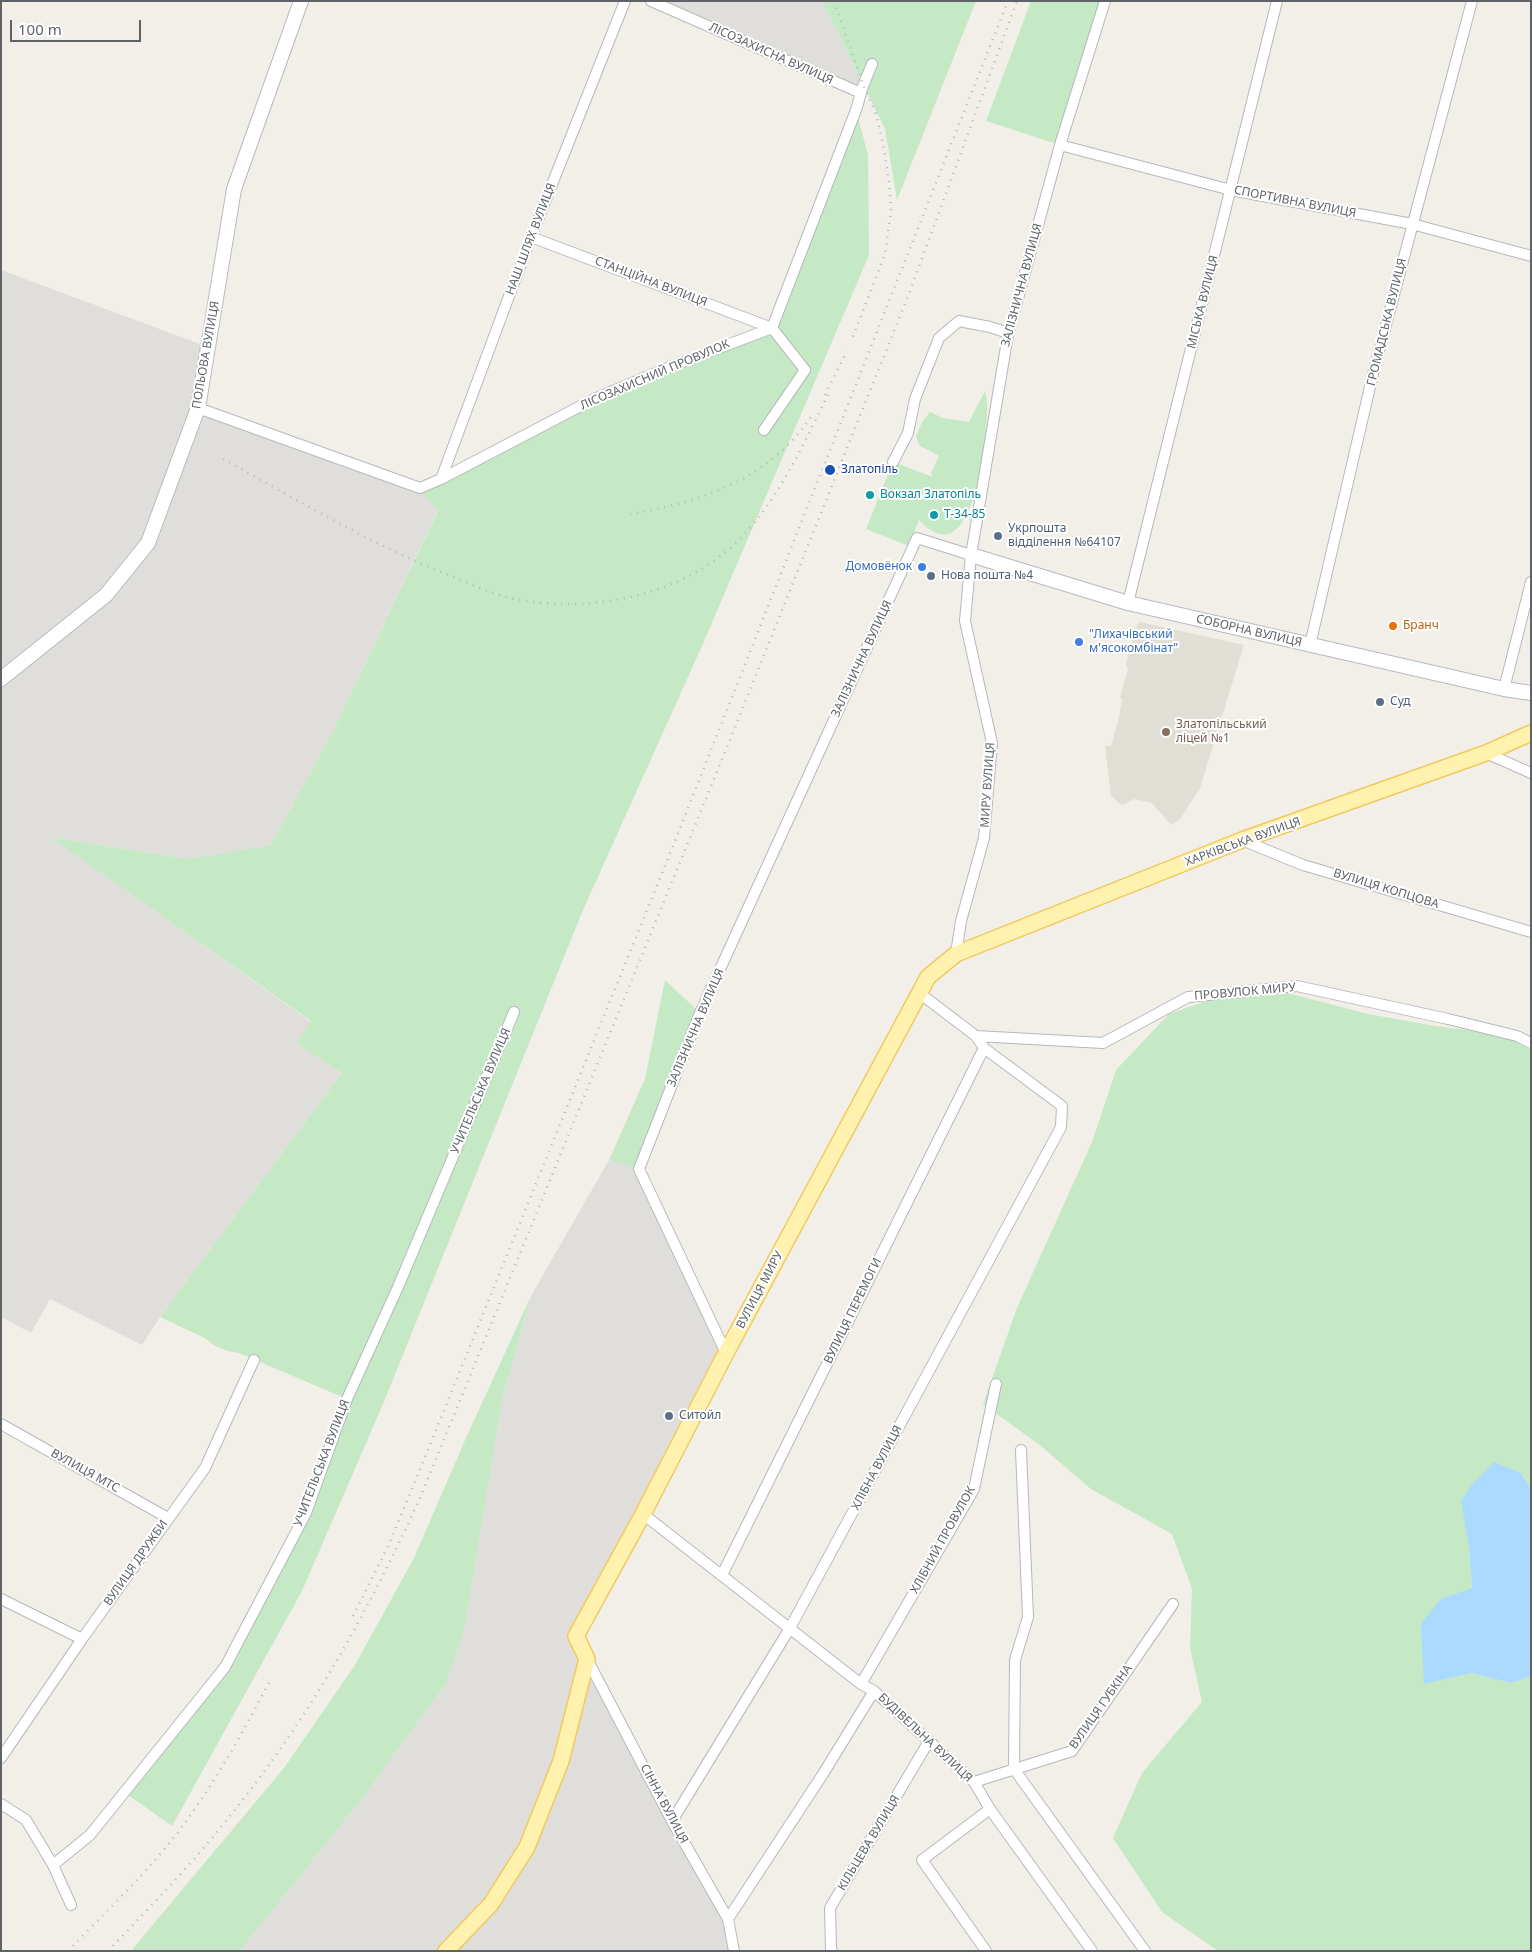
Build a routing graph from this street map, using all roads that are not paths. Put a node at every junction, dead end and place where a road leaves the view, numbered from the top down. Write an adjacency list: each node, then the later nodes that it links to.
1 (301, 1): 16 (main road, ПОЛЬОВА ВУЛИЦЯ)
2 (626, 1): 12 (street, НАШ ШЛЯХ ВУЛИЦЯ)
3 (651, 1): 8 (street, ЛІСОЗАХИСНА ВУЛИЦЯ)
4 (1104, 1): 9 (street, ЗАЛІЗНИЧНА ВУЛИЦЯ)
5 (1277, 1): 10 (street, МІСЬКА ВУЛИЦЯ)
6 (1472, 1): 11 (street, ГРОМАДСЬКА ВУЛИЦЯ)
7 (872, 64): 8 (street)
8 (861, 94): 14 (street)
9 (1060, 145): 10 (street, СПОРТИВНА ВУЛИЦЯ); 15 (street, ЗАЛІЗНИЧНА ВУЛИЦЯ)
10 (1231, 190): 11 (street, СПОРТИВНА ВУЛИЦЯ); 22 (street, МІСЬКА ВУЛИЦЯ)
11 (1412, 224): 13 (street, СПОРТИВНА ВУЛИЦЯ); 23 (street, ГРОМАДСЬКА ВУЛИЦЯ)
12 (531, 237): 14 (street, СТАНЦІЙНА ВУЛИЦЯ); 19 (street, НАШ ШЛЯХ ВУЛИЦЯ)
13 (1531, 256)
14 (772, 328): 17 (street); 19 (street, ЛІСОЗАХИСНИЙ ПРОВУЛОК)
15 (1008, 333): 18 (street); 20 (street, ЗАЛІЗНИЧНА ВУЛИЦЯ)
16 (198, 408): 19 (street, ЛІСОЗАХИСНИЙ ПРОВУЛОК); 24 (main road, ПОЛЬОВА ВУЛИЦЯ)
17 (764, 430)
18 (893, 462)
19 (441, 479)
20 (971, 555): 22 (main road, СОБОРНА ВУЛИЦЯ); 32 (street, МИРУ ВУЛИЦЯ); 38 (street, ЗАЛІЗНИЧНА ВУЛИЦЯ)
21 (1531, 582): 25 (street)
22 (1128, 604): 23 (main road, СОБОРНА ВУЛИЦЯ)
23 (1310, 645): 25 (main road, СОБОРНА ВУЛИЦЯ)
24 (1, 679)
25 (1504, 689): 26 (main road, СОБОРНА ВУЛИЦЯ)
26 (1531, 693)
27 (1531, 733): 28 (main road, ХАРКІВСЬКА ВУЛИЦЯ)
28 (1486, 753): 29 (street); 30 (main road, ХАРКІВСЬКА ВУЛИЦЯ)
29 (1531, 773)
30 (1242, 840): 31 (street, ВУЛИЦЯ КОПЦОВА); 32 (main road, ХАРКІВСЬКА ВУЛИЦЯ)
31 (1531, 932)
32 (956, 954): 33 (main road, ВУЛИЦЯ МИРУ)
33 (918, 992): 35 (street); 38 (main road, ВУЛИЦЯ МИРУ)
34 (514, 1012): 60 (street, УЧИТЕЛЬСЬКА ВУЛИЦЯ)
35 (976, 1036): 36 (street, ПРОВУЛОК МИРУ); 37 (street)
36 (1531, 1043)
37 (984, 1048): 45 (street, ВУЛИЦЯ ПЕРЕМОГИ); 48 (street, ХЛІБНА ВУЛИЦЯ)
38 (726, 1353): 43 (main road, ВУЛИЦЯ МИРУ)
39 (254, 1360): 44 (street, ВУЛИЦЯ ДРУЖБИ)
40 (996, 1384): 51 (street, ХЛІБНИЙ ПРОВУЛОК)
41 (1, 1424): 44 (street, ВУЛИЦЯ МТС)
42 (1022, 1450): 55 (street)
43 (643, 1514): 45 (street, БУДІВЕЛЬНА ВУЛИЦЯ); 50 (main road, ВУЛИЦЯ МИРУ)
44 (168, 1518): 49 (street, ВУЛИЦЯ ДРУЖБИ)
45 (722, 1575): 48 (street, БУДІВЕЛЬНА ВУЛИЦЯ)
46 (1, 1599): 49 (street)
47 (1173, 1604): 55 (street, ВУЛИЦЯ ГУБКІНА)
48 (790, 1628): 51 (street, БУДІВЕЛЬНА ВУЛИЦЯ); 59 (street, ХЛІБНА ВУЛИЦЯ)
49 (82, 1639): 54 (street, ВУЛИЦЯ ДРУЖБИ)
50 (587, 1660): 59 (street, СІННА ВУЛИЦЯ); 63 (main road)
51 (862, 1684): 52 (street, БУДІВЕЛЬНА ВУЛИЦЯ)
52 (874, 1690): 53 (street, БУДІВЕЛЬНА ВУЛИЦЯ); 62 (street)
53 (929, 1741): 56 (street, БУДІВЕЛЬНА ВУЛИЦЯ); 65 (street, КІЛЬЦЕВА ВУЛИЦЯ)
54 (1, 1758)
55 (1014, 1770): 56 (street, ВУЛИЦЯ ГУБКІНА); 68 (street)
56 (974, 1782): 58 (street, БУДІВЕЛЬНА ВУЛИЦЯ)
57 (1, 1804): 60 (street)
58 (990, 1809): 66 (street); 67 (street, БУДІВЕЛЬНА ВУЛИЦЯ)
59 (672, 1821): 62 (street, СІННА ВУЛИЦЯ)
60 (53, 1865): 61 (street)
61 (71, 1905)
62 (728, 1919): 64 (street, СІННА ВУЛИЦЯ)
63 (446, 1951)
64 (734, 1951)
65 (832, 1951)
66 (986, 1951)
67 (1092, 1951)
68 (1145, 1951)

